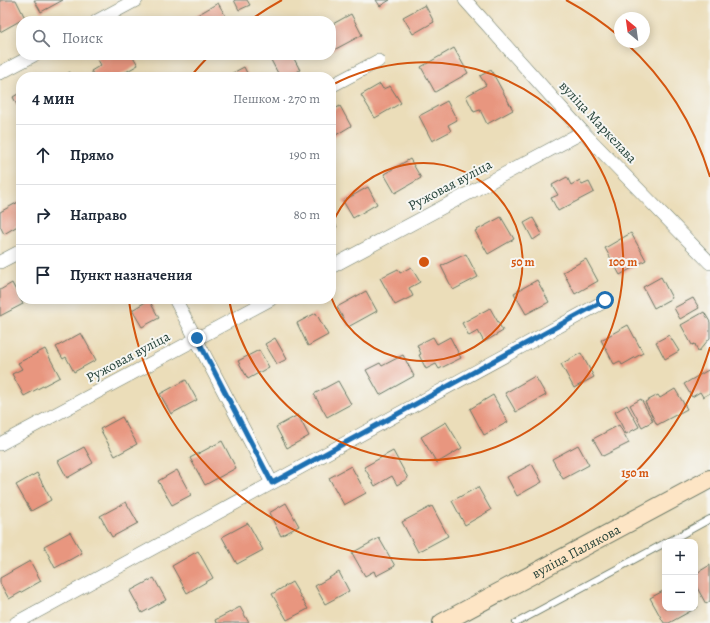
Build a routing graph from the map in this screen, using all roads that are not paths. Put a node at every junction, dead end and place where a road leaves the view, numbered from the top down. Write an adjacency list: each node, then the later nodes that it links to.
1 (136, 0): 3 (street)
2 (465, 0): 8 (street, вуліца Маркелава)
3 (106, 16)
4 (25, 60): 6 (street)
5 (378, 61): 7 (street)
6 (0, 73)
7 (336, 83)
8 (584, 132): 11 (street, вуліца Маркелава); 12 (street, Ружовая вуліца)
9 (16, 254): 10 (street)
10 (0, 262)
11 (710, 263)
12 (336, 264)
13 (605, 300): 19 (street)
14 (178, 304): 16 (street)
15 (261, 304): 16 (street, Ружовая вуліца)
16 (197, 338): 17 (street, Ружовая вуліца); 19 (street)
17 (0, 444)
18 (710, 479): 24 (street, вуліца Палякова)
19 (272, 483): 23 (street)
20 (710, 519): 21 (lane)
21 (673, 539)
22 (662, 546): 25 (lane)
23 (16, 623)
24 (442, 623)
25 (516, 623)

